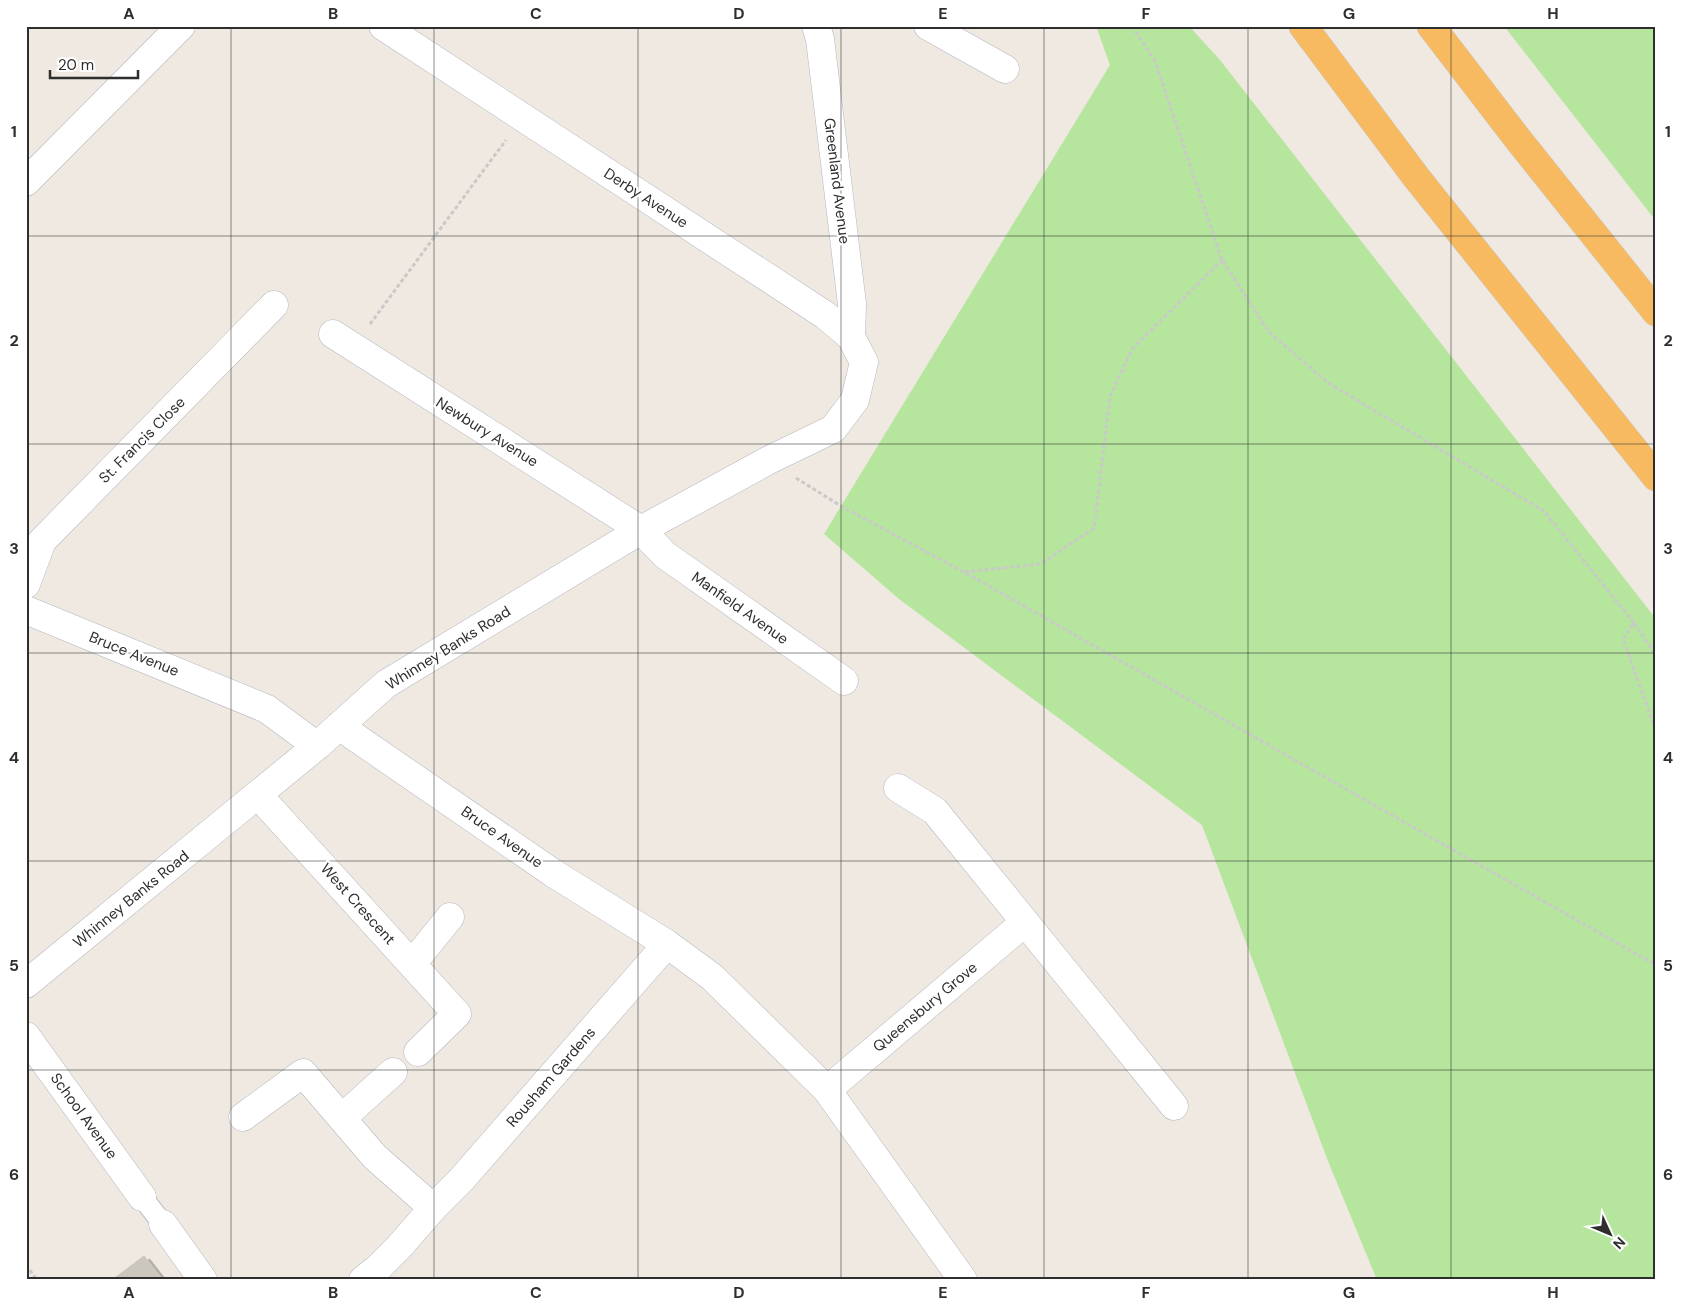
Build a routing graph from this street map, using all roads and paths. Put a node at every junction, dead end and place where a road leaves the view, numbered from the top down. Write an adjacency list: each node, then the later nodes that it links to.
1 (181, 26): 10 (street)
2 (383, 26): 9 (street, Derby Avenue)
3 (816, 26): 14 (street, Greenland Avenue)
4 (928, 26): 8 (street)
5 (1132, 26): 11 (path)
6 (1303, 26): 18 (highway)
7 (1431, 26): 13 (highway)
8 (1005, 69)
9 (523, 117): 14 (street, Derby Avenue); 15 (path)
10 (26, 182)
11 (1222, 260): 20 (path); 23 (path)
12 (274, 305): 21 (street, St. Francis Close)
13 (1656, 312)
14 (851, 337): 16 (street, Derby Avenue)
15 (343, 340): 19 (street, Newbury Avenue)
16 (855, 400): 17 (street, Whinney Banks Road)
17 (768, 460): 19 (street, Whinney Banks Road); 20 (path)
18 (1656, 477)
19 (641, 530): 25 (street, Manfield Avenue); 26 (street, Whinney Banks Road)
20 (964, 572): 35 (path)
21 (26, 584)
22 (26, 610): 28 (street, Bruce Avenue)
23 (1634, 623): 24 (path); 27 (path)
24 (1656, 655)
25 (844, 681)
26 (339, 726): 28 (street, Whinney Banks Road); 33 (street, Bruce Avenue)
27 (1656, 731)
28 (318, 746): 30 (street, Whinney Banks Road)
29 (898, 788): 32 (street)
30 (258, 795): 34 (street, West Crescent); 36 (street, Whinney Banks Road)
31 (450, 917): 34 (street)
32 (1024, 923): 40 (street, Queensbury Grove); 41 (street)
33 (667, 944): 40 (street, Bruce Avenue); 45 (street, Rousham Gardens)
34 (412, 964): 38 (street, West Crescent)
35 (1656, 965)
36 (26, 984)
37 (26, 1036): 44 (street, School Avenue)
38 (418, 1052)
39 (393, 1072): 43 (street)
40 (827, 1090): 51 (street, Bruce Avenue)
41 (1174, 1106)
42 (243, 1117): 43 (street)
43 (342, 1118): 45 (street)
44 (142, 1197): 46 (street)
45 (432, 1208): 48 (street, Rousham Gardens)
46 (162, 1224): 50 (street)
47 (26, 1265): 49 (path)
48 (375, 1276)
49 (37, 1280)
50 (203, 1280)
51 (963, 1280)

